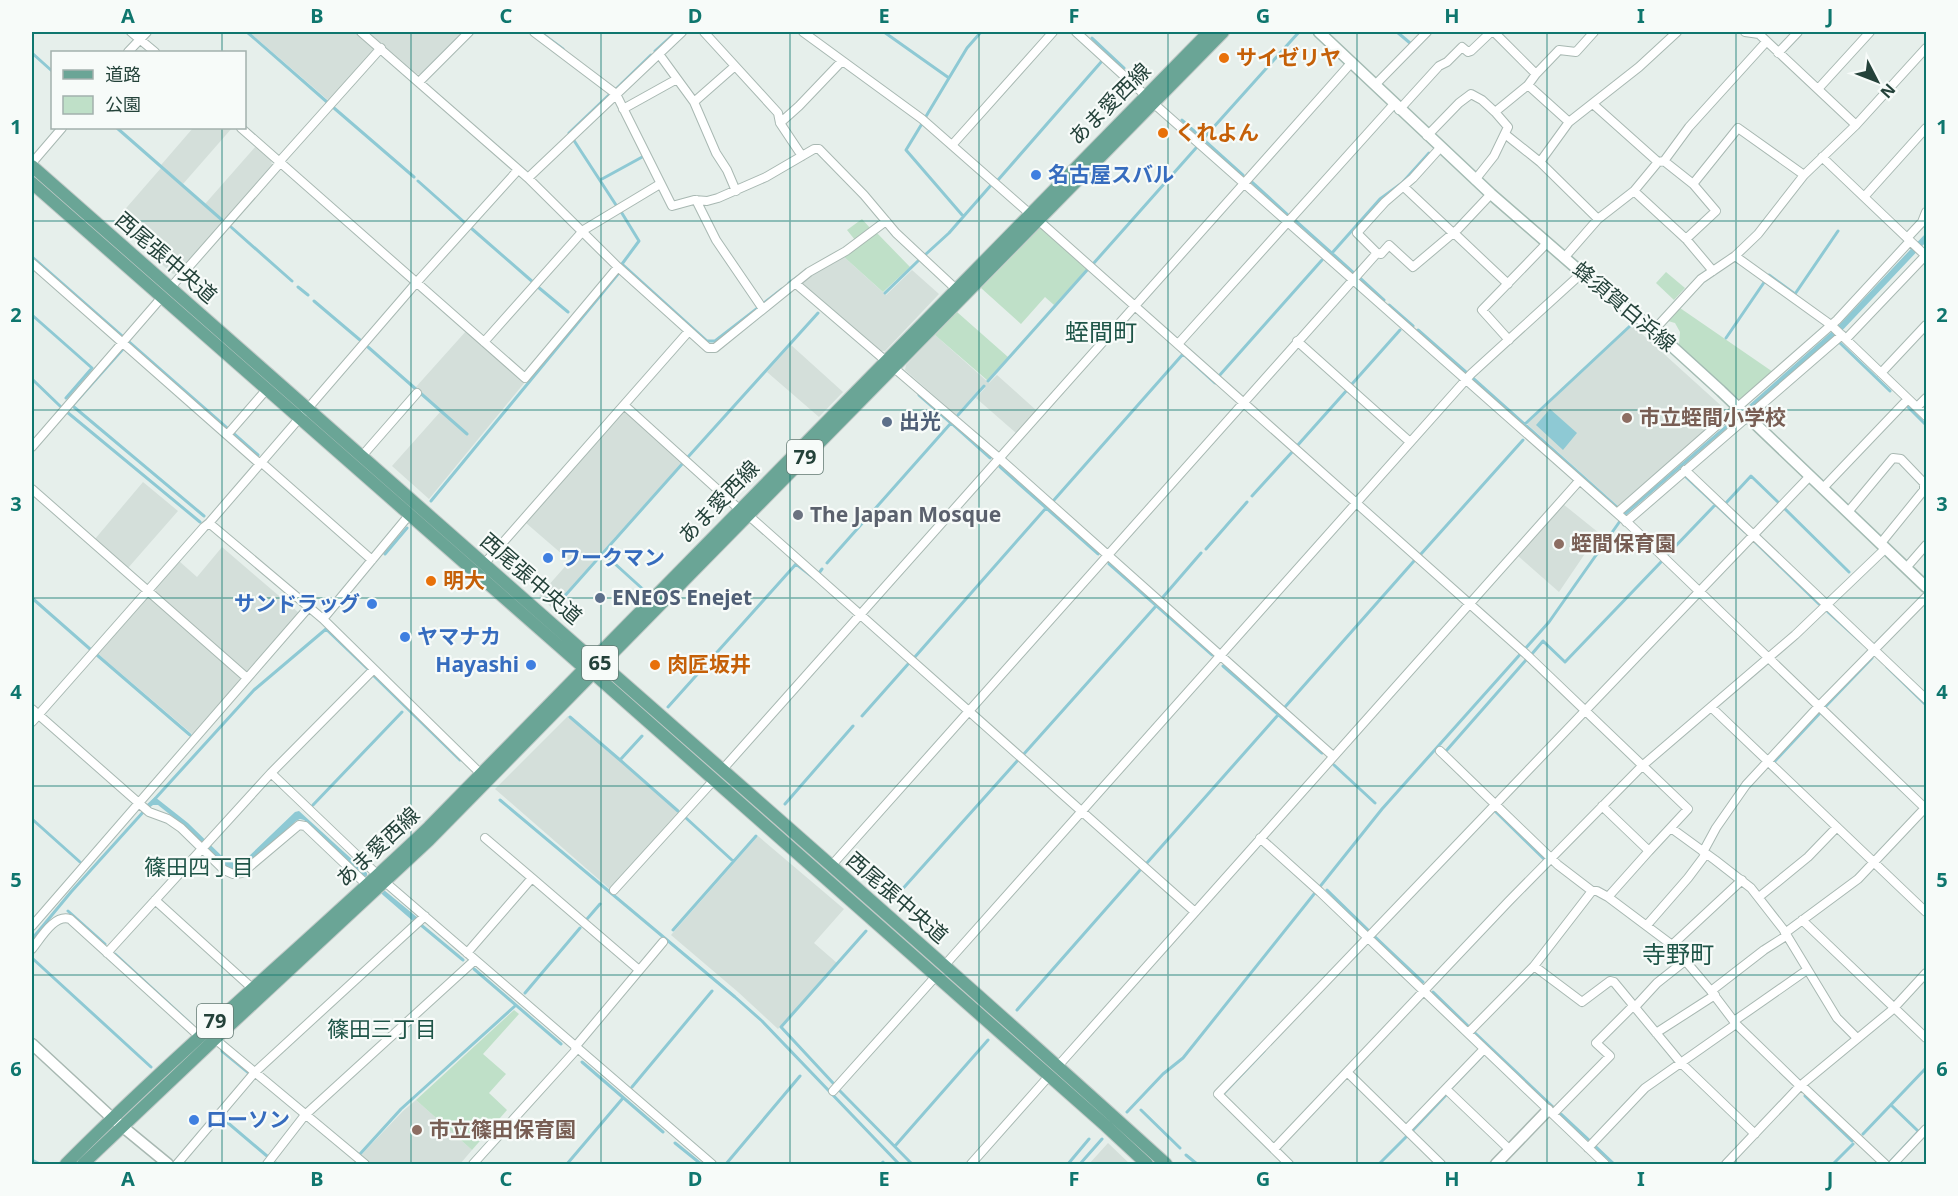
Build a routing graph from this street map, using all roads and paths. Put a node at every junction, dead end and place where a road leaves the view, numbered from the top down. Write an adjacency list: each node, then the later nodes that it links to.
1 (131, 32): 23 (street)
2 (147, 32): 23 (street)
3 (361, 32): 26 (street)
4 (469, 32): 37 (street)
5 (534, 32): 41 (street)
6 (682, 32): 31 (street)
7 (704, 32): 34 (street)
8 (803, 32): 32 (street)
9 (1053, 32): 56 (street)
10 (1076, 32): 24 (street)
11 (1092, 32): 24 (street)
12 (1209, 32): 42 (main road, あま愛西線 / 79)
13 (1223, 32): 42 (main road, あま愛西線 / 79)
14 (1319, 32): 33 (main road, 蜂須賀白浜線)
15 (1427, 32): 38 (street)
16 (1492, 32): 35 (street); 45 (street)
17 (1594, 32): 35 (street)
18 (1677, 32): 44 (street)
19 (1746, 32): 22 (street)
20 (1798, 32): 30 (street)
21 (1870, 32): 40 (street)
22 (1758, 33): 25 (street)
23 (140, 39): 28 (street); 29 (street)
24 (1085, 40): 42 (street)
25 (1766, 42): 30 (street); 60 (street)
26 (381, 48): 37 (street); 61 (street)
27 (1926, 48): 50 (street)
28 (129, 51)
29 (154, 51)
30 (1778, 53): 40 (street)
31 (659, 54): 36 (street); 41 (street)
32 (842, 61): 49 (street); 56 (street)
33 (1352, 62): 38 (main road, 蜂須賀白浜線); 69 (street)
34 (735, 66): 43 (street); 49 (street)
35 (1536, 74): 39 (street)
36 (677, 79): 43 (street); 46 (street)
37 (418, 82): 64 (street)
38 (1375, 84): 45 (main road, 蜂須賀白浜線)
39 (1528, 84): 47 (street); 48 (street)
40 (1818, 89): 50 (street)
41 (616, 94): 46 (street); 66 (street)
42 (1149, 99): 69 (street); 79 (main road, あま愛西線 / 79)
43 (694, 102): 73 (street)
44 (1593, 104): 48 (street); 60 (street)
45 (1397, 107): 55 (main road, 蜂須賀白浜線); 82 (street)
46 (623, 109): 70 (street)
47 (1495, 112): 54 (street); 55 (street)
48 (1569, 122): 62 (street)
49 (780, 123): 58 (street)
50 (1856, 125): 59 (street)
51 (1926, 128): 76 (street)
52 (61, 129): 63 (street)
53 (241, 129): 61 (street)
54 (1505, 134): 62 (street); 67 (street)
55 (1427, 136): 57 (main road, 蜂須賀白浜線)
56 (953, 144): 79 (street)
57 (1440, 147): 67 (main road, 蜂須賀白浜線); 72 (street)
58 (802, 156): 73 (street); 81 (street)
59 (1822, 157): 65 (street); 76 (street)
60 (1661, 161): 71 (street); 74 (street)
61 (280, 162): 96 (street); 100 (street)
62 (1540, 162): 80 (street)
63 (32, 164): 100 (main road, 西尾張中央道 / 65)
64 (518, 170): 66 (street); 96 (street)
65 (1804, 175): 71 (street); 89 (street)
66 (528, 178): 83 (street)
67 (1475, 180): 75 (main road, 蜂須賀白浜線)
68 (32, 183): 100 (main road, 西尾張中央道 / 65)
69 (1244, 183): 82 (street); 101 (street)
70 (660, 184): 77 (street); 83 (street)
71 (1693, 184): 85 (street)
72 (1404, 187): 84 (street); 88 (street)
73 (736, 191): 77 (street)
74 (1634, 191): 80 (street); 85 (street)
75 (1491, 194): 84 (street); 86 (main road, 蜂須賀白浜線)
76 (1864, 197): 87 (street)
77 (696, 200): 102 (street)
78 (1926, 212): 87 (street)
79 (1033, 216): 99 (main road, あま愛西線 / 79); 101 (street); 113 (main road, あま愛西線 / 79)
80 (1598, 219): 90 (street)
81 (886, 221): 97 (street); 99 (street)
82 (1287, 222): 95 (street); 112 (street)
83 (582, 231): 92 (street); 110 (street)
84 (1454, 233): 88 (street); 98 (street)
85 (1686, 239): 93 (street)
86 (1547, 243): 90 (main road, 蜂須賀白浜線); 98 (street)
87 (1919, 249): 104 (street); 107 (street)
88 (1377, 253): 95 (street)
89 (1735, 256): 93 (street); 104 (street)
90 (1564, 258): 94 (main road, 蜂須賀白浜線)
91 (32, 263): 111 (street)
92 (618, 267): 106 (street); 110 (street)
93 (1713, 271): 105 (street)
94 (1582, 273): 105 (main road, 蜂須賀白浜線); 108 (street)
95 (1352, 280): 109 (street); 115 (street)
96 (416, 283): 110 (street); 124 (street)
97 (795, 283): 102 (street); 113 (street)
98 (1508, 284): 108 (street)
99 (956, 289): 113 (main road, あま愛西線 / 79)
100 (166, 292): 111 (street); 116 (main road, 西尾張中央道 / 65); 124 (main road, 西尾張中央道 / 65)
101 (1134, 306): 112 (street); 131 (street)
102 (763, 309): 106 (street)
103 (1926, 325): 114 (street)
104 (1832, 326): 107 (street); 122 (street)
105 (1654, 330): 122 (main road, 蜂須賀白浜線)
106 (689, 331): 121 (street)
107 (1843, 336): 114 (street); 126 (street)
108 (1509, 340): 115 (street)
109 (1297, 341): 120 (street); 128 (street)
110 (484, 342)
111 (122, 343): 127 (street); 129 (street)
112 (1178, 344): 120 (street)
113 (889, 364): 131 (street); 139 (main road, あま愛西線 / 79)
114 (1881, 373): 119 (street)
115 (1466, 380): 128 (street); 135 (street)
116 (267, 389): 124 (main road, 西尾張中央道 / 65); 127 (street)
117 (417, 393): 130 (street)
118 (1926, 398): 123 (street)
119 (1908, 399): 123 (street); 136 (street)
120 (1243, 402): 138 (street); 147 (street)
121 (624, 405): 139 (street); 149 (street)
122 (1738, 407): 126 (main road, 蜂須賀白浜線); 142 (street)
123 (1917, 408): 125 (street)
124 (304, 413): 130 (main road, 西尾張中央道 / 65); 132 (street); 141 (main road, 西尾張中央道 / 65)
125 (1926, 416)
126 (1748, 417): 133 (street); 134 (main road, 蜂須賀白浜線)
127 (227, 435): 132 (street)
128 (1410, 442): 138 (street)
129 (32, 447)
130 (362, 456): 149 (main road, 西尾張中央道 / 65)
131 (999, 458): 147 (street); 158 (street)
132 (261, 464): 143 (street); 148 (street)
133 (1685, 470): 142 (street); 144 (street)
134 (1810, 476): 136 (main road, 蜂須賀白浜線); 144 (street)
135 (1579, 481): 142 (street); 155 (street)
136 (1823, 488): 140 (main road, 蜂須賀白浜線)
137 (32, 489): 152 (street)
138 (1355, 503): 155 (street); 161 (street)
139 (744, 512): 158 (street); 163 (main road, あま愛西線 / 79)
140 (1848, 512): 145 (main road, 蜂須賀白浜線); 145 (street)
141 (410, 514): 148 (street); 163 (main road, 西尾張中央道 / 65)
142 (1621, 518): 153 (street)
143 (209, 523): 152 (street); 157 (street)
144 (1752, 534): 153 (street); 156 (street)
145 (1883, 545): 150 (main road, 蜂須賀白浜線); 156 (street)
146 (1926, 545): 150 (street)
147 (1107, 555): 161 (street); 170 (street)
148 (372, 560): 159 (street)
149 (484, 564): 163 (main road, 西尾張中央道 / 65)
150 (1906, 568): 151 (main road, 蜂須賀白浜線)
151 (1926, 587)
152 (148, 590): 165 (street); 171 (street)
153 (1698, 590): 162 (street); 169 (street)
154 (1926, 597): 160 (street)
155 (1468, 604): 169 (street); 174 (street)
156 (1827, 606): 160 (street); 162 (street)
157 (309, 607): 159 (street); 165 (street)
158 (861, 615): 170 (street); 177 (street)
159 (323, 619): 164 (street)
160 (1874, 649): 166 (street); 167 (street)
161 (1220, 656): 174 (street); 185 (street)
162 (1768, 657): 167 (street); 168 (street)
163 (592, 666): 177 (main road, 西尾張中央道 / 65); 179 (main road, あま愛西線 / 79); 180 (main road, 西尾張中央道 / 65); 196 (main road, あま愛西線 / 79)
164 (374, 669): 178 (street); 179 (street)
165 (247, 678): 182 (street)
166 (1926, 699)
167 (1819, 706): 175 (street); 184 (street)
168 (1711, 707): 175 (street); 176 (street)
169 (1584, 710): 176 (street); 181 (street)
170 (969, 711): 185 (street); 195 (street)
171 (35, 712): 172 (street); 182 (street)
172 (32, 722)
173 (1440, 751): 181 (street)
174 (1334, 756): 189 (street)
175 (1768, 761): 186 (street); 192 (street)
176 (1642, 766): 183 (street); 187 (street)
177 (722, 770): 195 (main road, 西尾張中央道 / 65)
178 (271, 773): 190 (street); 196 (street)
179 (481, 774): 196 (main road, あま愛西線 / 79)
180 (714, 780): 200 (street); 225 (main road, 西尾張中央道 / 65)
181 (1495, 804): 193 (street); 212 (street)
182 (143, 806): 190 (street); 209 (street)
183 (1602, 806): 191 (street); 193 (street)
184 (1926, 808): 194 (street)
185 (1082, 811): 205 (street); 220 (street)
186 (1837, 827): 194 (street); 203 (street)
187 (1671, 828): 191 (street); 192 (street)
188 (484, 838): 197 (street)
189 (1260, 838): 205 (street); 212 (street)
190 (205, 846): 199 (street); 204 (street)
191 (1649, 851): 202 (street)
192 (1704, 853): 198 (street); 210 (street)
193 (1551, 858): 201 (street); 227 (street)
194 (1875, 862): 206 (street); 208 (street)
195 (831, 866): 220 (main road, 西尾張中央道 / 65)
196 (382, 878): 199 (main road, あま愛西線 / 79); 207 (street)
197 (532, 878): 217 (street); 222 (street)
198 (1742, 880): 203 (street); 214 (street)
199 (370, 887): 226 (main road, あま愛西線 / 79); 237 (main road, あま愛西線 / 79)
200 (614, 890)
201 (1592, 891): 202 (street); 221 (street)
202 (1608, 897): 210 (street)
203 (1759, 897): 211 (street)
204 (155, 900): 216 (street); 226 (street)
205 (1195, 912): 242 (street)
206 (1926, 912)
207 (425, 916): 217 (street); 243 (street)
208 (1803, 920): 211 (street); 230 (street)
209 (33, 922)
210 (1647, 925): 214 (street)
211 (1786, 935): 223 (street); 228 (street)
212 (1368, 937): 227 (street); 255 (street)
213 (663, 942): 222 (street)
214 (1672, 945): 219 (street)
215 (32, 949): 216 (street)
216 (107, 953): 234 (street)
217 (467, 953): 218 (street)
218 (475, 960): 239 (street); 250 (street)
219 (1686, 960): 228 (street); 229 (street)
220 (945, 966): 242 (main road, 西尾張中央道 / 65)
221 (1534, 966): 229 (street); 232 (street)
222 (639, 970): 239 (street)
223 (1807, 970): 231 (street); 235 (street)
224 (1926, 973): 230 (street)
225 (936, 976): 245 (main road, 西尾張中央道 / 65); 248 (street)
226 (252, 988): 234 (main road, あま愛西線 / 79)
227 (1424, 991): 232 (street); 244 (street)
228 (1713, 993): 231 (street); 233 (street)
229 (1634, 1007): 233 (street); 249 (street)
230 (1894, 1008): 235 (street); 236 (street)
231 (1735, 1023): 241 (street); 246 (street)
232 (1468, 1033): 240 (street)
233 (1656, 1033): 241 (street)
234 (199, 1036): 251 (main road, あま愛西線 / 79)
235 (1857, 1038): 246 (street)
236 (1926, 1038)
237 (215, 1039): 243 (street); 251 (main road, あま愛西線 / 79)
238 (32, 1044): 251 (main road)
239 (576, 1048): 264 (street); 265 (street)
240 (1484, 1049): 247 (street); 249 (street)
241 (1681, 1063): 254 (street); 256 (street)
242 (1058, 1066): 268 (main road, 西尾張中央道 / 65)
243 (255, 1072): 250 (street); 261 (street)
244 (1347, 1072): 252 (street); 255 (street)
245 (1049, 1076): 266 (street); 267 (main road, 西尾張中央道 / 65)
246 (1801, 1086): 254 (street); 274 (street)
247 (1446, 1089): 252 (street); 257 (street)
248 (833, 1091)
249 (1550, 1112): 256 (street); 257 (main road)
250 (305, 1114): 262 (street); 263 (street)
251 (117, 1122): 258 (main road, あま愛西線 / 79); 259 (main road, あま愛西線 / 79); 260 (main road)
252 (1407, 1129): 270 (street)
253 (1926, 1130): 275 (street)
254 (1755, 1134): 273 (street)
255 (1274, 1149): 269 (street)
256 (1588, 1149): 272 (street)
257 (1510, 1150): 271 (main road)
258 (66, 1164)
259 (83, 1164)
260 (168, 1164)
261 (177, 1164)
262 (267, 1164)
263 (365, 1164)
264 (473, 1164)
265 (712, 1164)
266 (971, 1164)
267 (1147, 1164)
268 (1166, 1164)
269 (1289, 1164)
270 (1441, 1164)
271 (1496, 1164)
272 (1605, 1164)
273 (1726, 1164)
274 (1885, 1164)
275 (1893, 1164)

